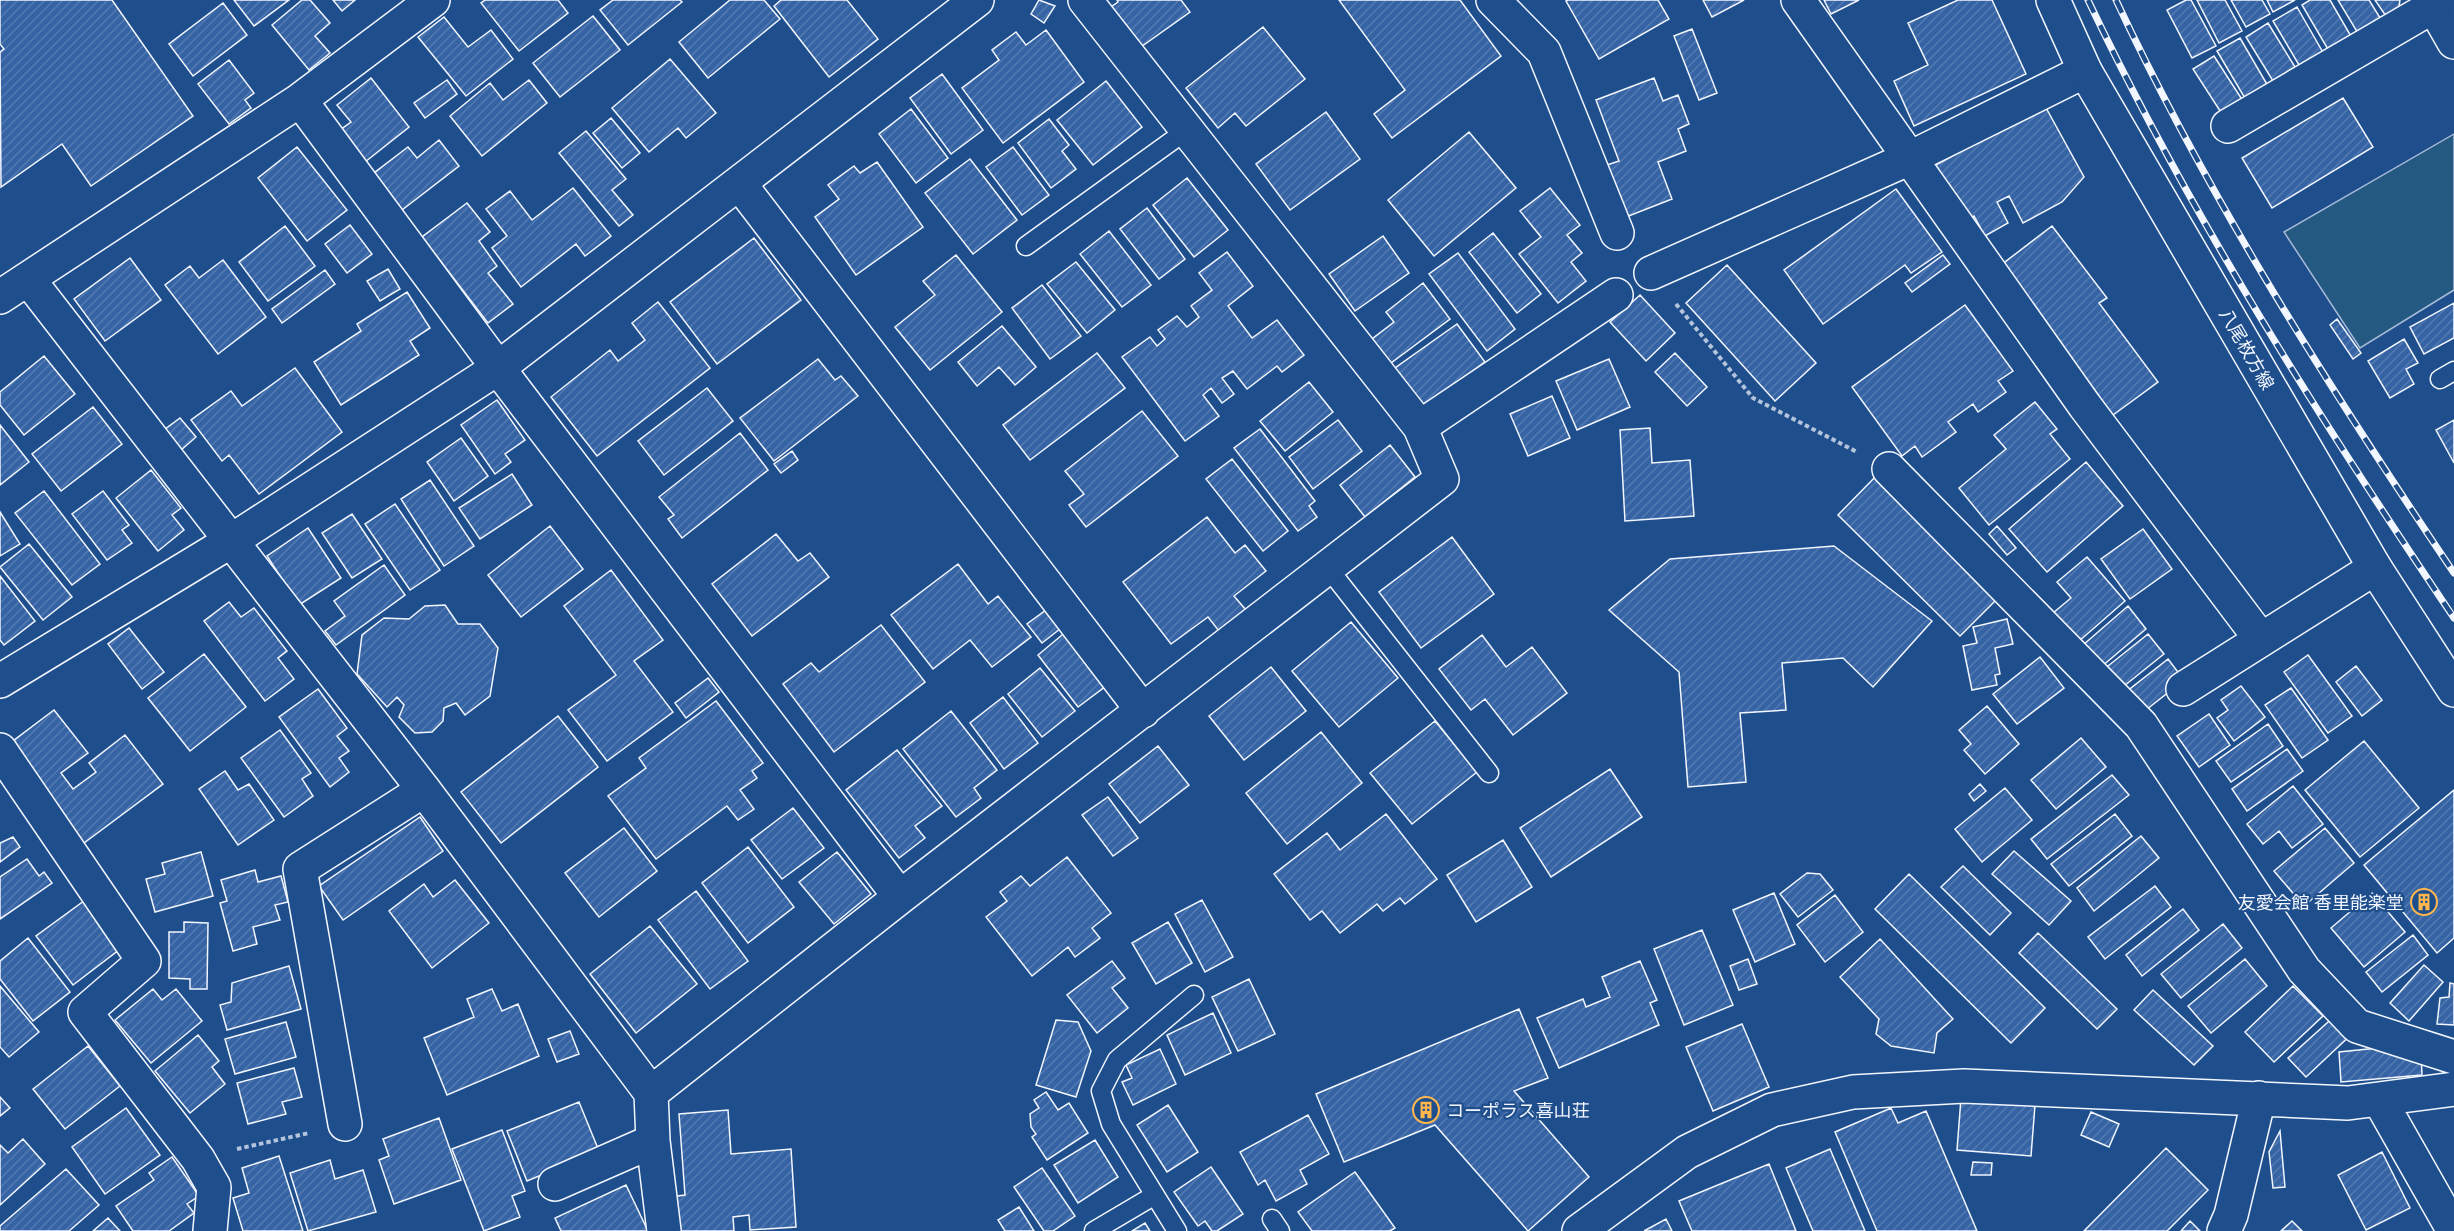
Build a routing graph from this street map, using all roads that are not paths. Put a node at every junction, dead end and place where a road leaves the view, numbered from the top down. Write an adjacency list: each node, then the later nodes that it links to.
1 (433, 0): 10 (street)
2 (977, 0): 14 (street)
3 (1085, 0): 12 (street)
4 (1493, 0): 15 (street)
5 (1798, 0): 13 (street)
6 (2053, 0): 9 (street, 八尾枚方線)
7 (2436, 2): 8 (street); 11 (street)
8 (2454, 42)
9 (2085, 71): 13 (street); 26 (street, 八尾枚方線)
10 (300, 100): 18 (street); 21 (street)
11 (2228, 126)
12 (1187, 130): 16 (lane); 22 (street)
13 (1910, 158): 17 (street); 27 (street)
14 (739, 183): 21 (street); 31 (street)
15 (1617, 234)
16 (1026, 246)
17 (1651, 273)
18 (29, 280): 20 (street); 24 (street)
19 (1616, 295): 22 (street)
20 (0, 297)
21 (498, 368): 24 (street); 35 (street)
22 (1420, 427): 25 (street)
23 (1889, 469): 37 (street)
24 (231, 541): 28 (street); 34 (street)
25 (1328, 568): 31 (street); 33 (lane)
26 (2375, 568): 27 (street); 30 (street, 八尾枚方線)
27 (2260, 638): 29 (street)
28 (0, 681)
29 (2183, 689)
30 (2454, 690)
31 (1143, 711): 35 (street)
32 (0, 750): 46 (street)
33 (1489, 773)
34 (424, 790): 39 (street); 42 (street)
35 (900, 897): 39 (street)
36 (1194, 995): 45 (lane)
37 (2454, 1057)
38 (2454, 1089): 41 (street)
39 (651, 1093): 43 (street)
40 (2259, 1098): 41 (street); 50 (street); 51 (street)
41 (2379, 1099): 52 (street)
42 (345, 1124)
43 (652, 1141): 44 (street); 47 (street)
44 (555, 1184)
45 (1155, 1195): 48 (lane); 49 (lane)
46 (210, 1231)
47 (664, 1231)
48 (1094, 1231)
49 (1177, 1231)
50 (1579, 1231)
51 (2224, 1231)
52 (2454, 1231)

